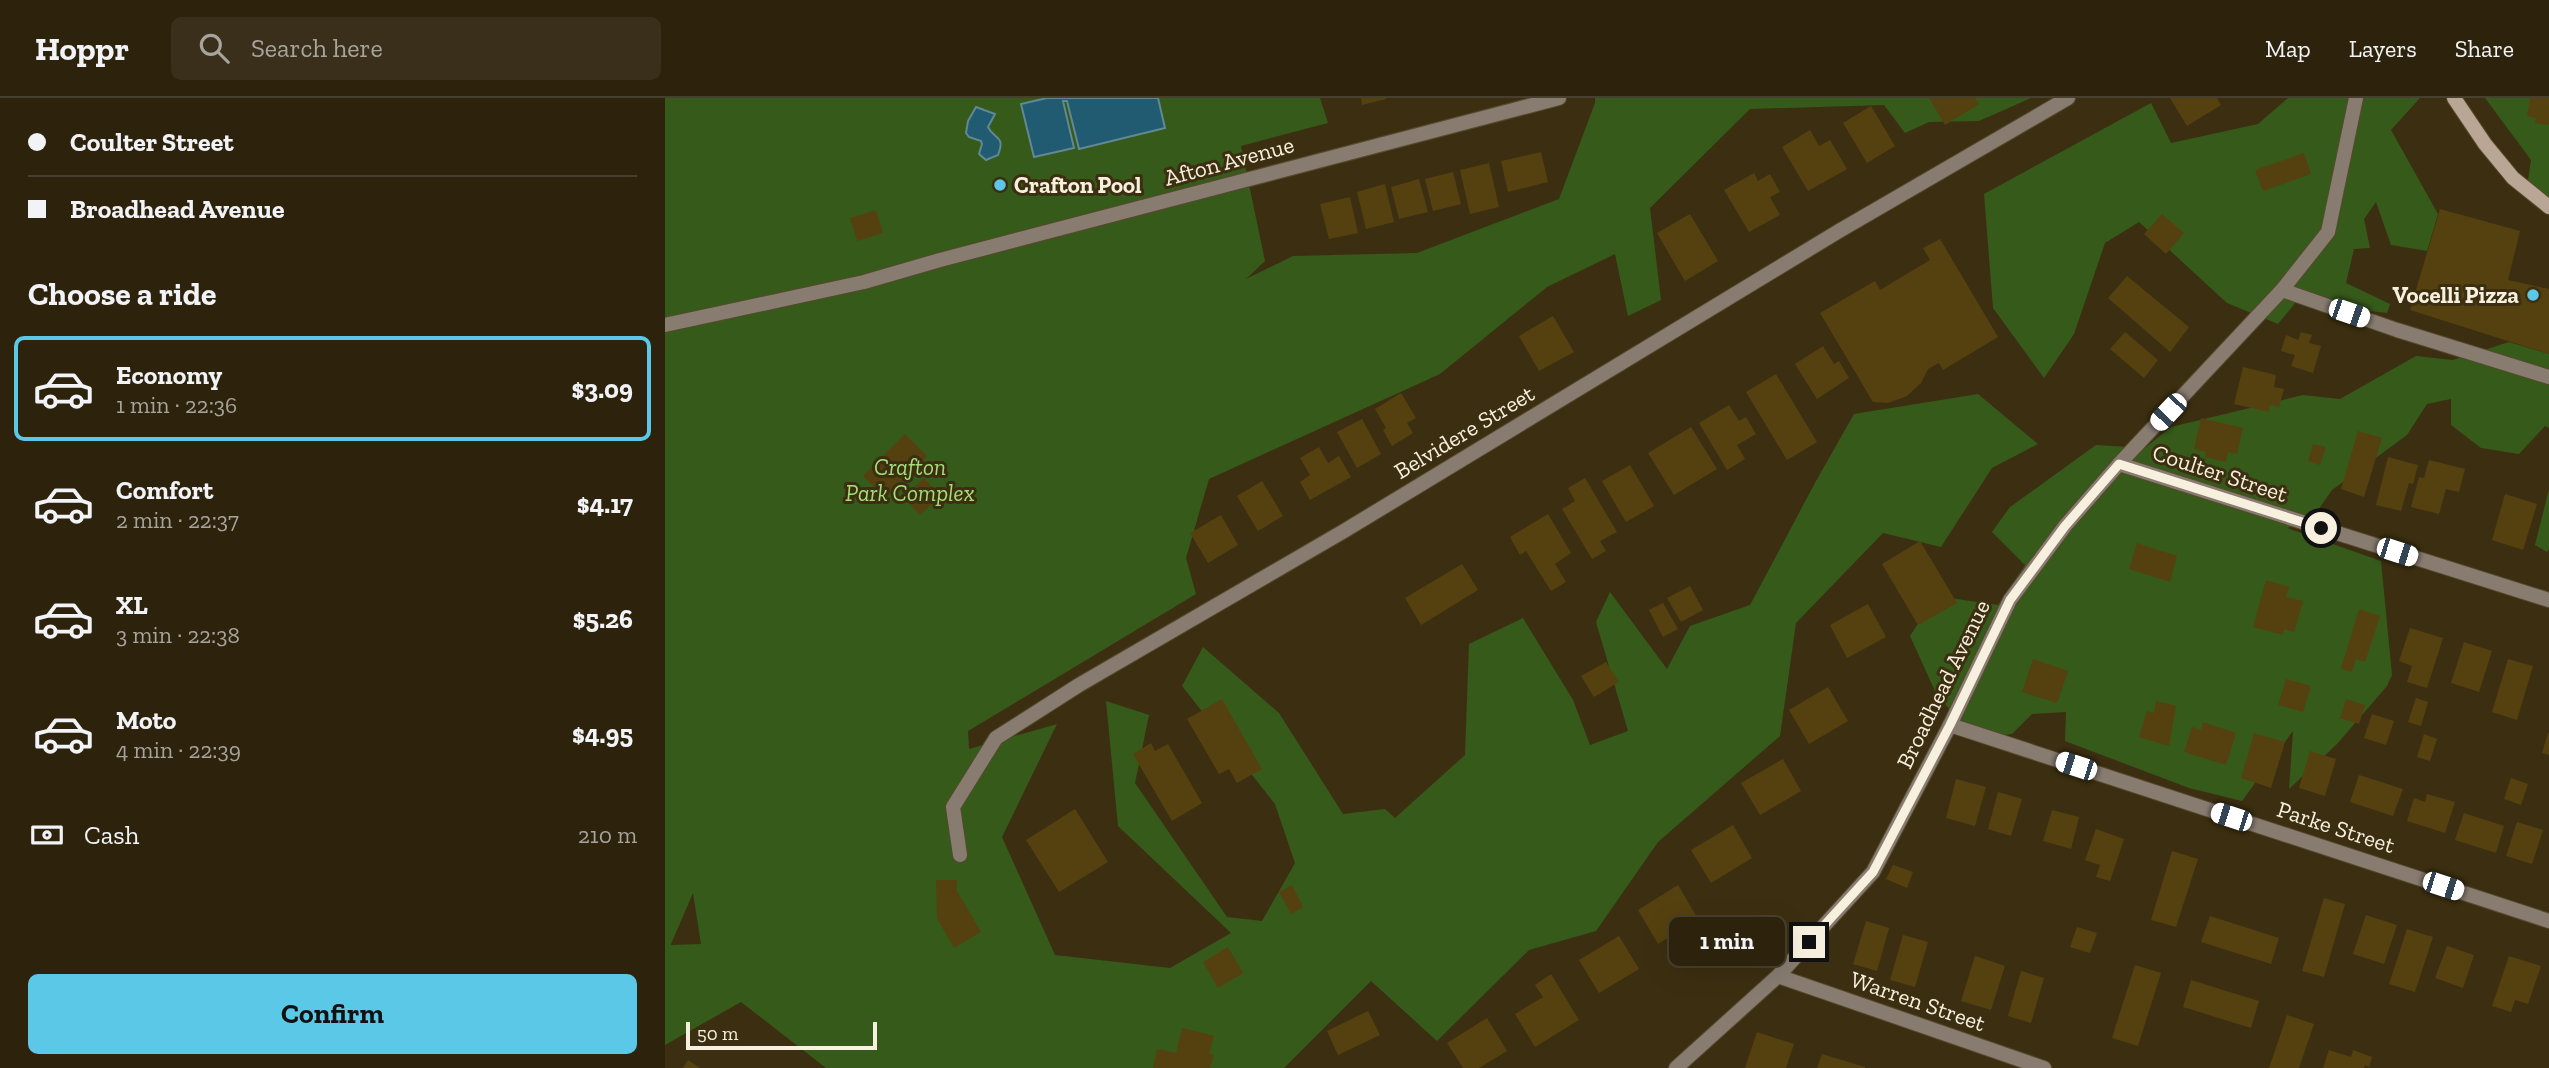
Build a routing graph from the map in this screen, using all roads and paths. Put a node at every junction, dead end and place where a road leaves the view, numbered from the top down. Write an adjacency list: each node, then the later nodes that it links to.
1 (1559, 98): 7 (street, Afton Avenue)
2 (2068, 98): 12 (street, Belvidere Street)
3 (2356, 98): 6 (street, Broadhead Avenue)
4 (2454, 98): 5 (main road)
5 (2549, 207)
6 (2282, 290): 8 (street); 9 (street, Broadhead Avenue)
7 (665, 325)
8 (2549, 377)
9 (2119, 464): 10 (street, Coulter Street); 11 (street, Broadhead Avenue)
10 (2549, 600)
11 (1950, 725): 13 (street, Parke Street); 14 (street, Broadhead Avenue)
12 (960, 855)
13 (2549, 921)
14 (1778, 976): 15 (street, Broadhead Avenue); 16 (street, Warren Street)
15 (1676, 1068)
16 (2044, 1068)

